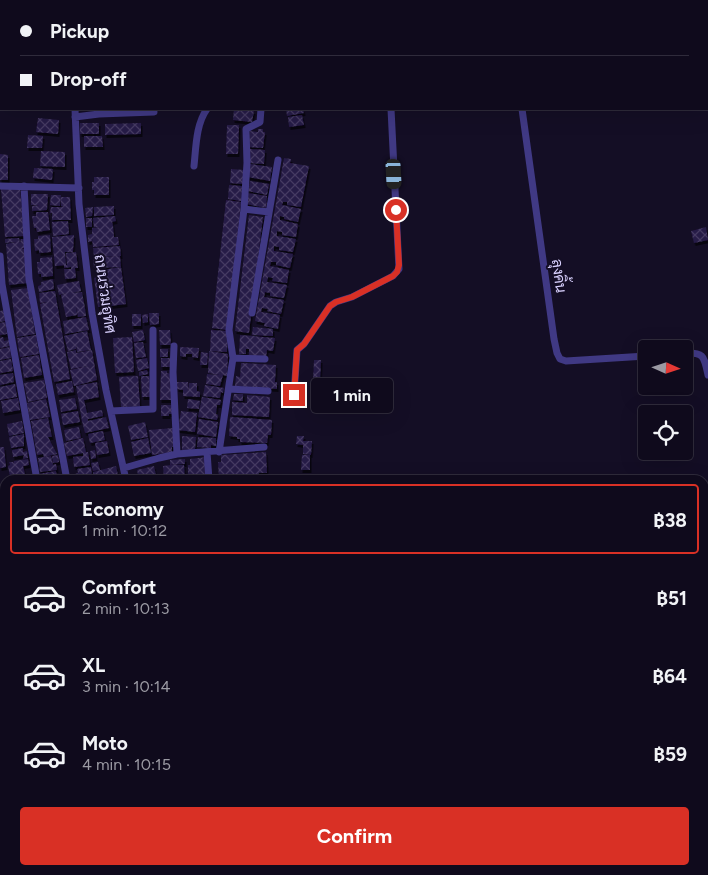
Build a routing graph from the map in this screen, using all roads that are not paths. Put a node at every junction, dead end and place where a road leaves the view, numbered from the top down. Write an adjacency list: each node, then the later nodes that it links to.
1 (75, 110): 7 (street, ถนนร่วมอุทิศ)
2 (206, 110): 9 (street)
3 (261, 110): 13 (street)
4 (391, 110): 26 (street)
5 (522, 110): 20 (street, ลุงคิ้น)
6 (154, 112): 7 (street)
7 (75, 117): 12 (street, ถนนร่วมอุทิศ)
8 (278, 160): 14 (street)
9 (194, 166)
10 (0, 186): 11 (street)
11 (24, 186): 12 (street); 34 (street)
12 (79, 188): 27 (street, ถนนร่วมอุทิศ)
13 (244, 209): 14 (street); 21 (street)
14 (269, 212): 16 (street)
15 (0, 256): 33 (street)
16 (252, 313)
17 (153, 330): 27 (street)
18 (174, 346): 31 (street)
19 (693, 352): 23 (street)
20 (638, 356)
21 (233, 358): 22 (street); 24 (street)
22 (265, 359)
23 (708, 375)
24 (229, 389): 25 (street); 30 (street)
25 (268, 391)
26 (294, 395)
27 (110, 411): 32 (street, ถนนร่วมอุทิศ)
28 (264, 447): 30 (street)
29 (207, 452): 30 (street); 31 (street); 36 (street)
30 (219, 452)
31 (177, 454): 32 (street)
32 (124, 468): 35 (street, ถนนร่วมอุทิศ)
33 (36, 475)
34 (66, 475)
35 (125, 475)
36 (209, 475)

